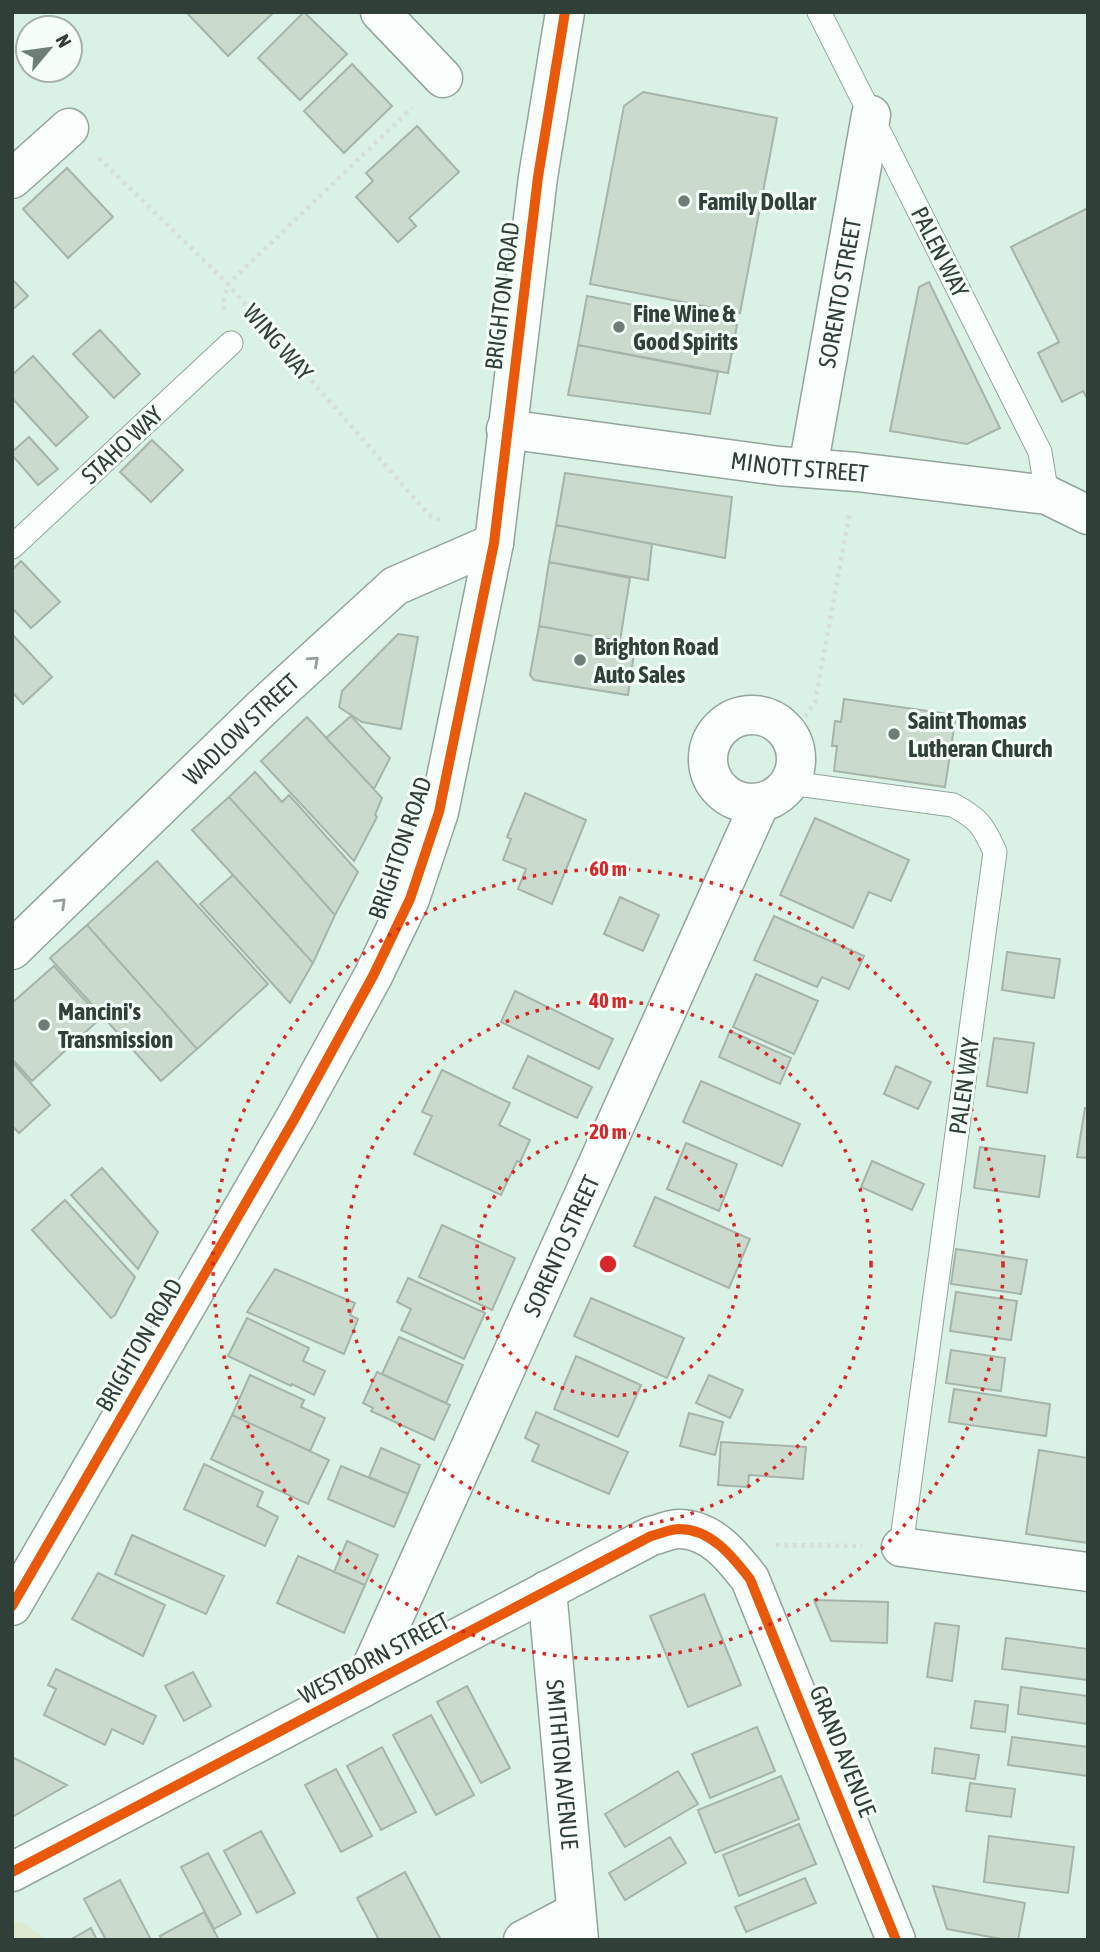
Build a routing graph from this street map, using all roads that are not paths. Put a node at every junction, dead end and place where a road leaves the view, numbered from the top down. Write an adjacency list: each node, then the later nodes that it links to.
1 (380, 12): 4 (street)
2 (565, 12): 9 (street, BRIGHTON ROAD)
3 (819, 12): 5 (lane, PALEN WAY)
4 (443, 78)
5 (871, 115): 10 (street, SORENTO STREET); 11 (lane, PALEN WAY)
6 (68, 128): 7 (street)
7 (12, 179)
8 (231, 344): 14 (lane, STAHO WAY)
9 (506, 429): 10 (street, MINOTT STREET); 13 (street, BRIGHTON ROAD)
10 (808, 468): 11 (street, MINOTT STREET)
11 (1047, 495): 12 (street, MINOTT STREET)
12 (1088, 515)
13 (494, 542): 16 (street, WADLOW STREET, one-way to 13); 21 (street, BRIGHTON ROAD)
14 (12, 547)
15 (775, 793): 15 (street, SORENTO STREET); 17 (lane, PALEN WAY); 22 (street, SORENTO STREET)
16 (12, 950)
17 (901, 1547): 18 (street)
18 (1088, 1572)
19 (750, 1579): 20 (street, WESTBORN STREET); 26 (street, GRAND AVENUE)
20 (547, 1591): 22 (street, WESTBORN STREET); 24 (street, SMITHTON AVENUE)
21 (12, 1606)
22 (362, 1688): 23 (street, WESTBORN STREET)
23 (12, 1872)
24 (577, 1926): 25 (street)
25 (523, 1940)
26 (897, 1940)

